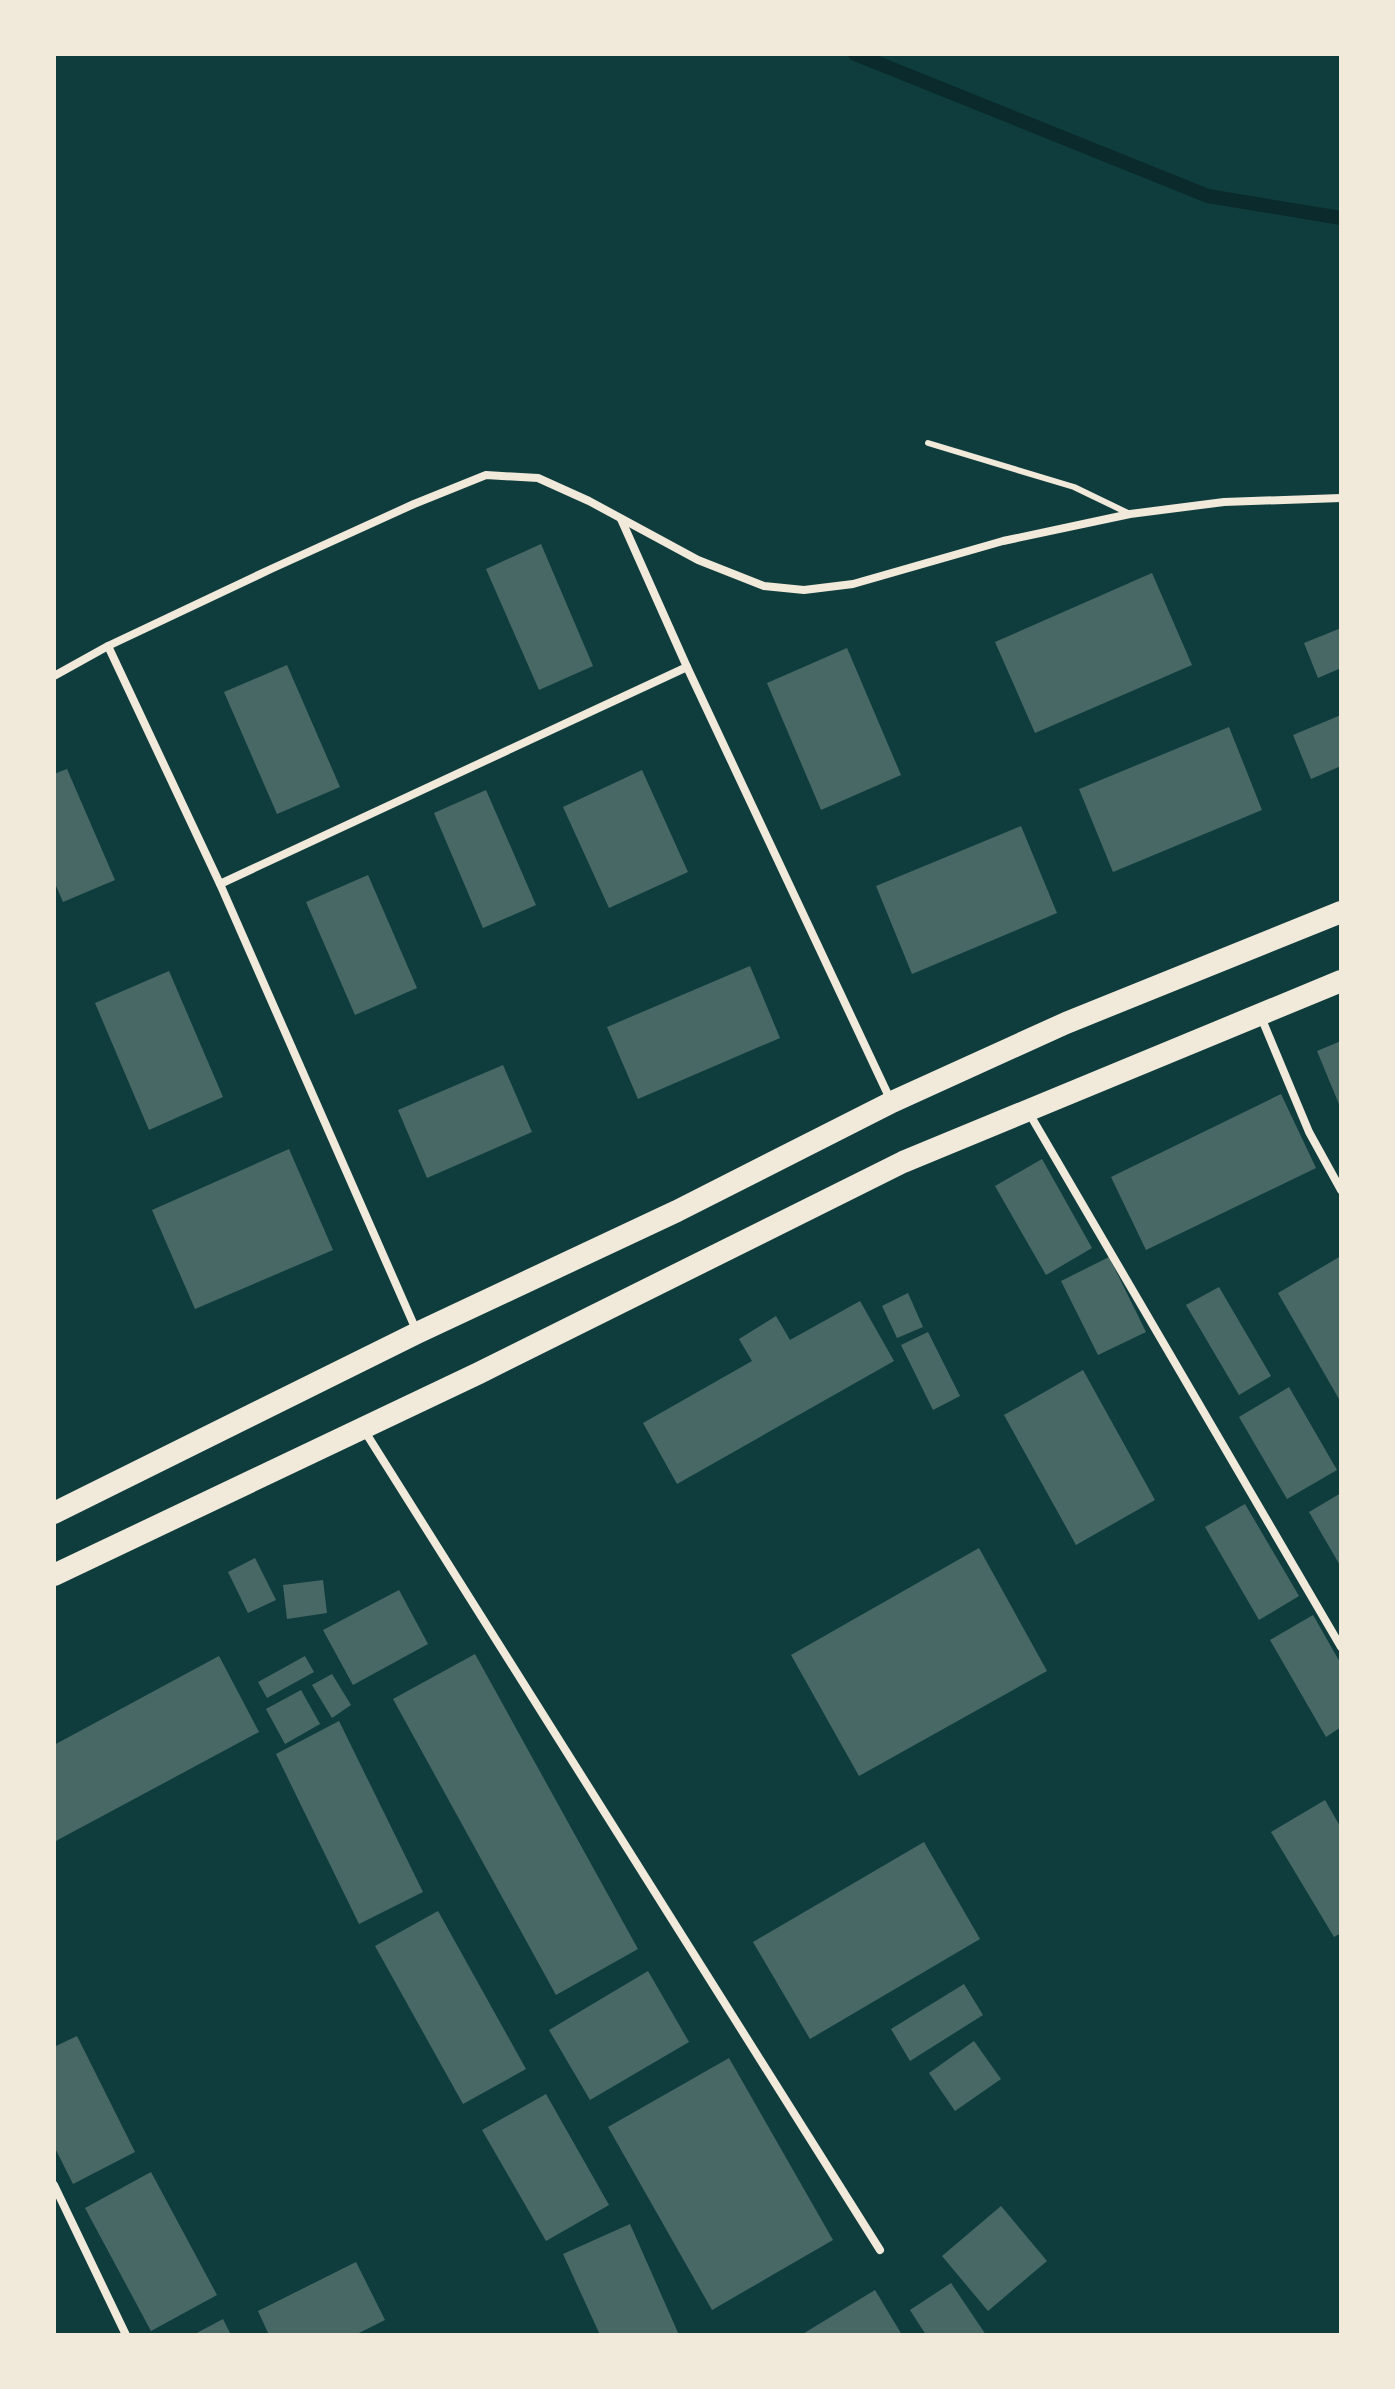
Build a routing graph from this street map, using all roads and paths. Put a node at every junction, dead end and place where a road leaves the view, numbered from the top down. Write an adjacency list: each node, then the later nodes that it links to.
1 (928, 443): 3 (lane)
2 (1341, 498): 3 (street)
3 (1130, 514): 4 (street)
4 (621, 518): 5 (street); 6 (street)
5 (108, 646): 7 (street); 8 (street)
6 (687, 667): 8 (street); 12 (street)
7 (54, 676)
8 (220, 884): 15 (street)
9 (1341, 912): 12 (highway)
10 (1341, 981): 11 (highway)
11 (1260, 1013): 13 (highway); 14 (street)
12 (892, 1102): 15 (highway)
13 (1028, 1111): 16 (highway); 19 (street)
14 (1341, 1190)
15 (417, 1333): 17 (highway)
16 (364, 1429): 18 (highway); 21 (street)
17 (54, 1513)
18 (54, 1575)
19 (1341, 1647)
20 (54, 2185): 22 (street)
21 (880, 2250)
22 (126, 2335)

